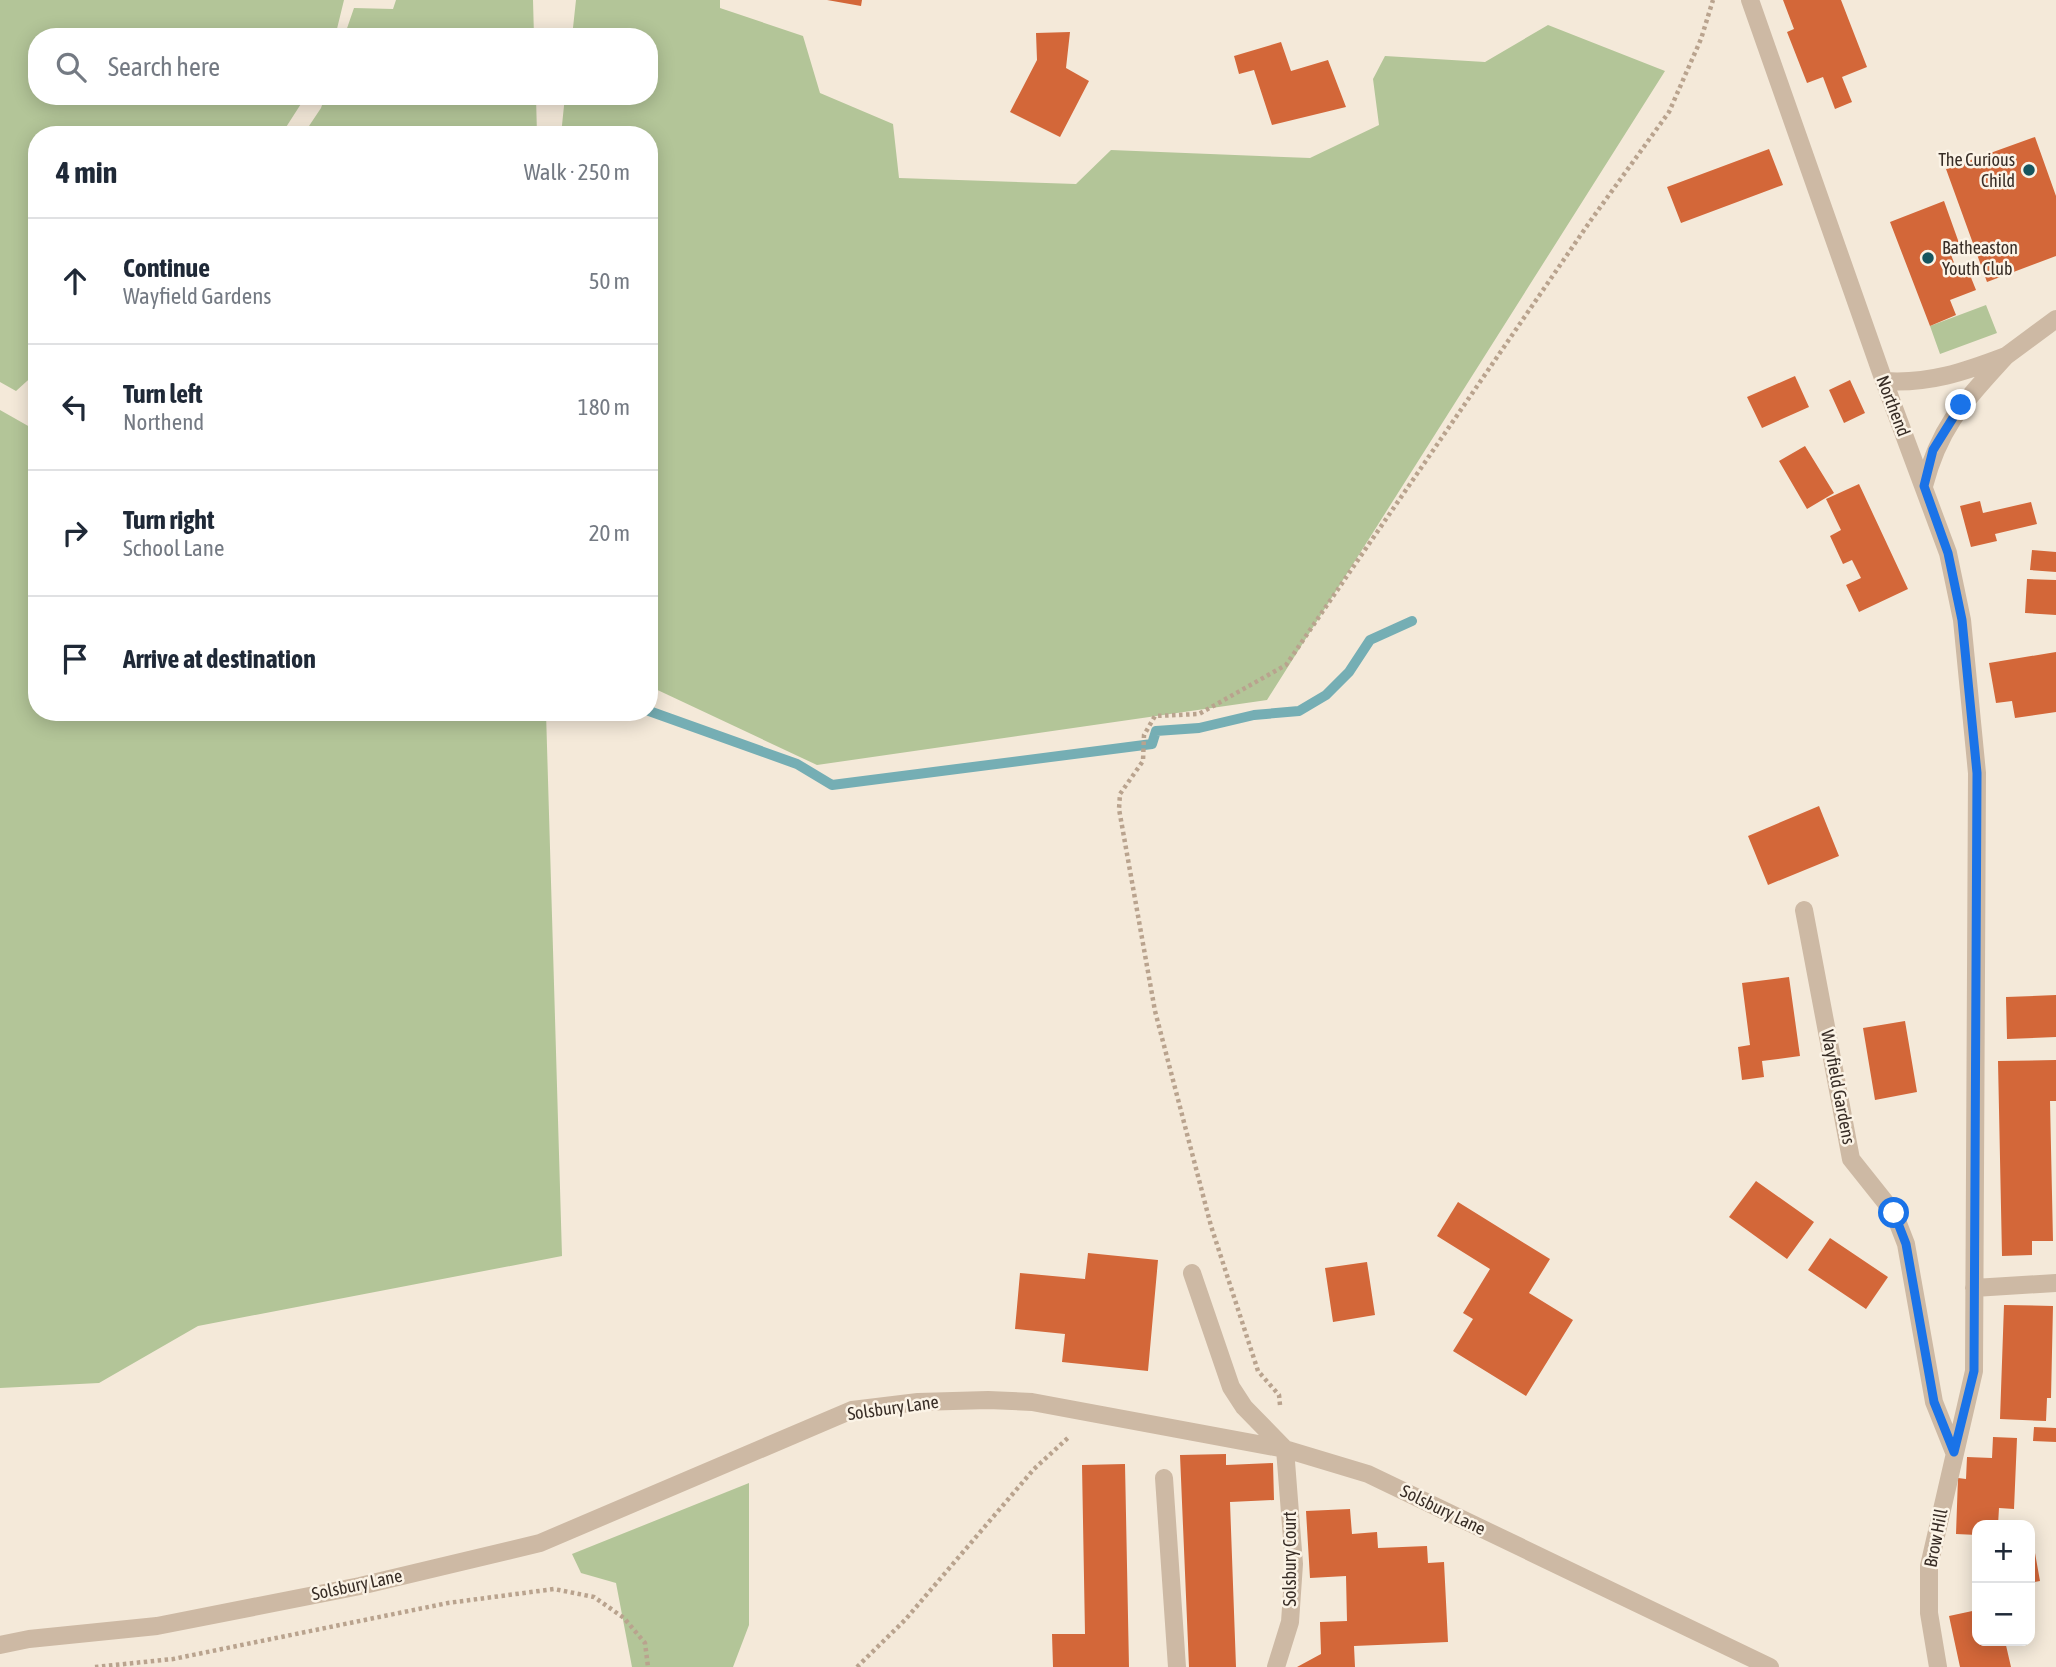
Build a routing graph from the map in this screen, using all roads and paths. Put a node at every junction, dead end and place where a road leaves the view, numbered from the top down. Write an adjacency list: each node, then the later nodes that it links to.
1 (1713, 0): 11 (path)
2 (1750, 0): 5 (street, Northend)
3 (2056, 318): 4 (street)
4 (2006, 356): 5 (street); 6 (street)
5 (1884, 382): 6 (street, Northend)
6 (1924, 486): 10 (street, Northend)
7 (1804, 910): 14 (street, Wayfield Gardens)
8 (1192, 1273): 13 (street)
9 (2056, 1283): 10 (street)
10 (1974, 1288): 14 (street, Northend)
11 (1279, 1395)
12 (1068, 1437): 19 (path)
13 (1285, 1449): 16 (street, Solsbury Lane); 21 (street, Solsbury Court); 22 (street, Solsbury Lane)
14 (1954, 1452): 23 (street, Brow Hill)
15 (1164, 1478): 20 (street)
16 (0, 1646)
17 (95, 1667): 18 (path)
18 (648, 1667)
19 (857, 1667)
20 (1177, 1667)
21 (1276, 1667)
22 (1770, 1667)
23 (1938, 1667)

